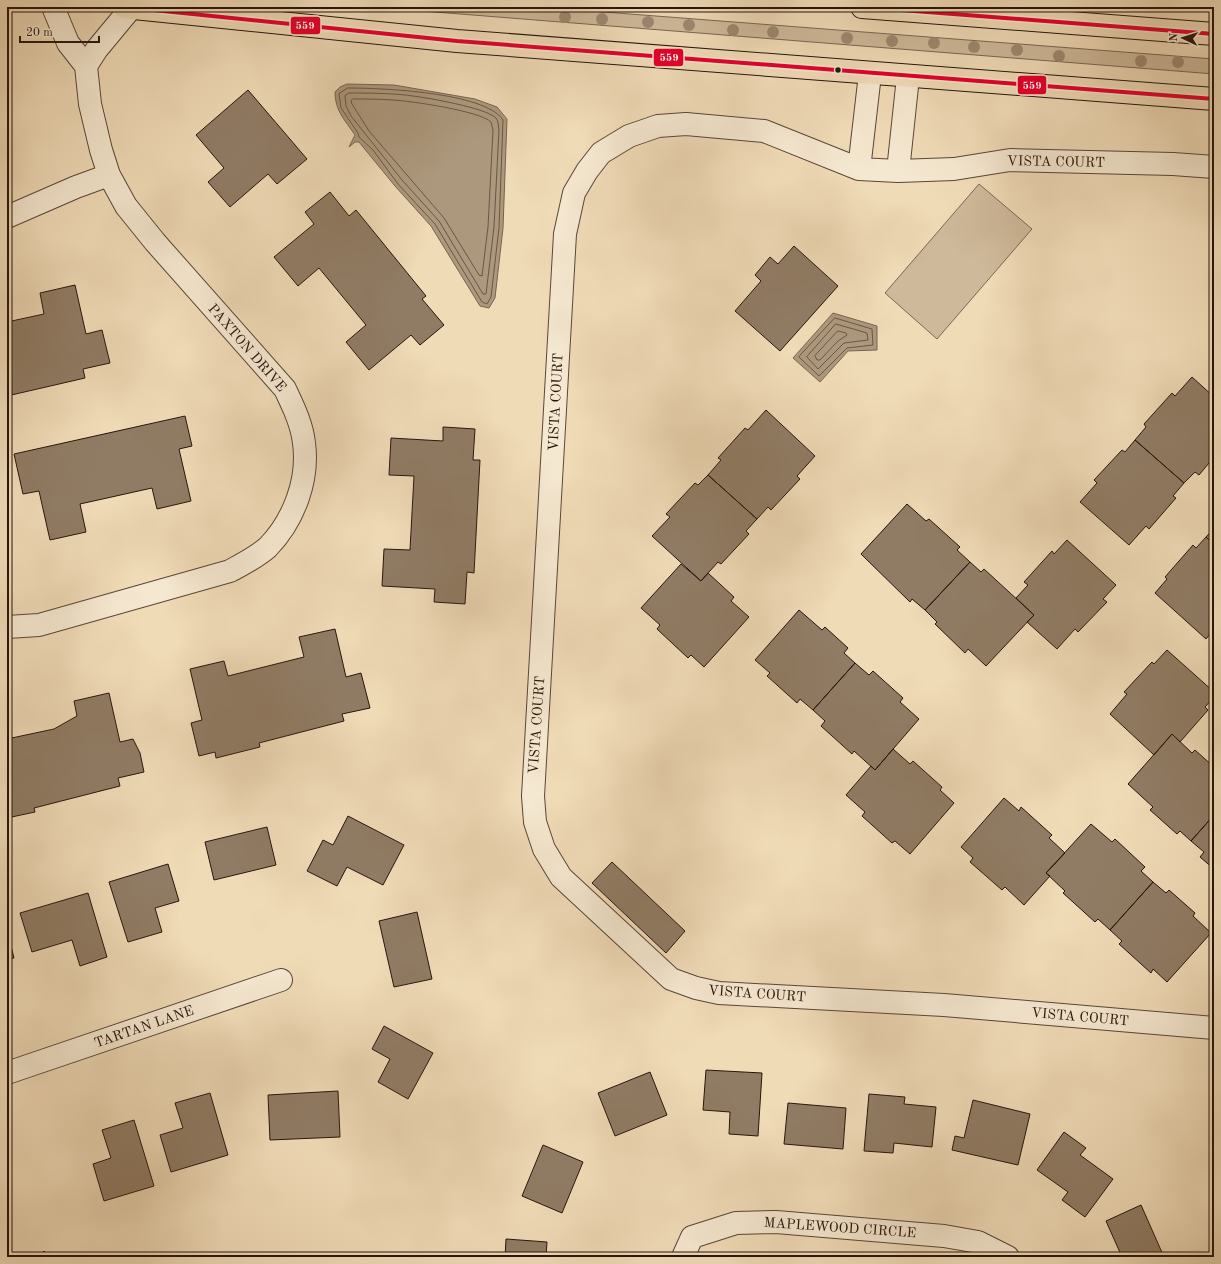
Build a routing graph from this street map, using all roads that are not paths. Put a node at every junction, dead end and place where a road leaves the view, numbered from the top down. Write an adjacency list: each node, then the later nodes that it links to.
1 (53, 7): 5 (street)
2 (127, 7): 5 (street); 6 (main road)
3 (862, 7): 4 (main road)
4 (1214, 34)
5 (86, 66): 12 (street, PAXTON DRIVE)
6 (870, 74): 7 (main road); 10 (street)
7 (908, 77): 8 (main road); 11 (street)
8 (1214, 99)
9 (1214, 167): 11 (street, VISTA COURT)
10 (859, 169): 11 (street, VISTA COURT); 16 (street, VISTA COURT)
11 (898, 171)
12 (109, 175): 13 (street); 14 (street, PAXTON DRIVE)
13 (7, 217)
14 (7, 627)
15 (281, 980): 17 (street, TARTAN LANE)
16 (1214, 1028)
17 (7, 1073)
18 (683, 1257): 19 (street, MAPLEWOOD CIRCLE)
19 (1008, 1257)

